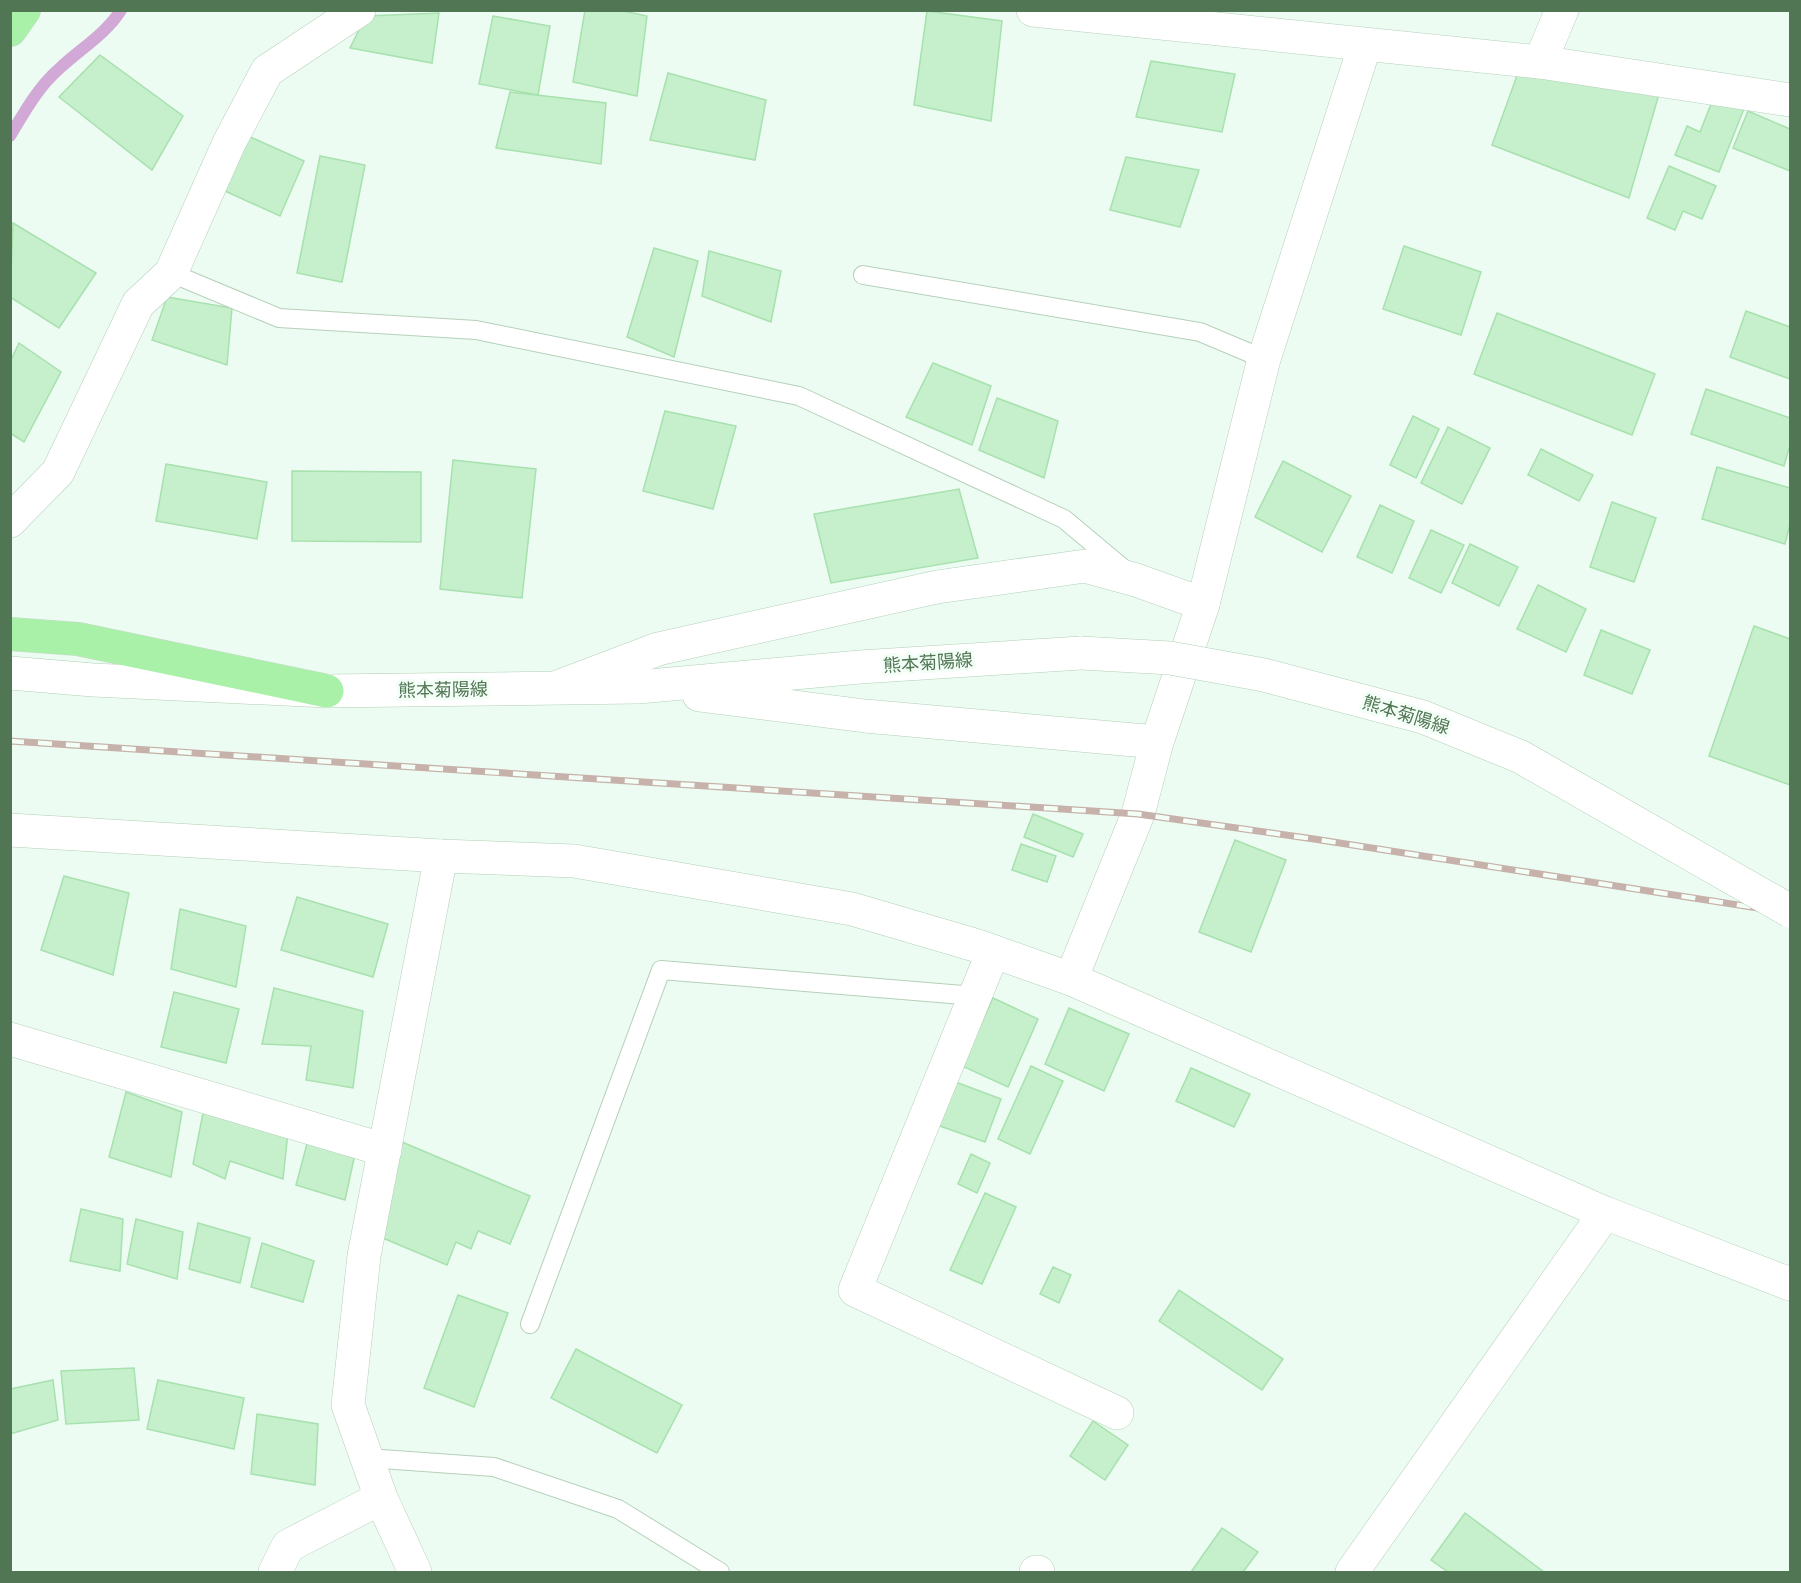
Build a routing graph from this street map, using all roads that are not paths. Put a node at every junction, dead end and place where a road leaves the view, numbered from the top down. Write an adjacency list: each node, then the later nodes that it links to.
1 (24, 10): 5 (highway)
2 (359, 10): 9 (street)
3 (1033, 10): 6 (street)
4 (1562, 10): 7 (street)
5 (10, 30)
6 (1365, 45): 7 (street); 11 (street)
7 (1540, 62): 8 (street)
8 (1791, 100)
9 (171, 273): 12 (street); 13 (lane)
10 (863, 275): 11 (lane)
11 (1264, 359): 14 (street)
12 (10, 521)
13 (1136, 580): 14 (street); 18 (street)
14 (1203, 604): 20 (street)
15 (10, 634): 19 (highway)
16 (10, 674): 19 (street, 熊本菊陽線)
17 (638, 687): 18 (street, 熊本菊陽線); 20 (street); 23 (street, 熊本菊陽線, bridge)
18 (553, 688): 19 (street, 熊本菊陽線)
19 (327, 691)
20 (1157, 742): 25 (street)
21 (10, 830): 22 (street)
22 (441, 856): 24 (street); 28 (street)
23 (1791, 911)
24 (993, 952): 25 (street); 26 (street)
25 (1071, 979): 29 (street)
26 (975, 996): 31 (lane); 32 (street)
27 (10, 1039): 28 (street)
28 (385, 1150): 33 (street)
29 (1605, 1213): 30 (street); 38 (street)
30 (1791, 1284)
31 (530, 1324)
32 (1117, 1413)
33 (367, 1458): 34 (street); 37 (lane)
34 (381, 1498): 35 (street); 36 (street)
35 (274, 1572)
36 (416, 1572)
37 (720, 1572)
38 (1352, 1572)

